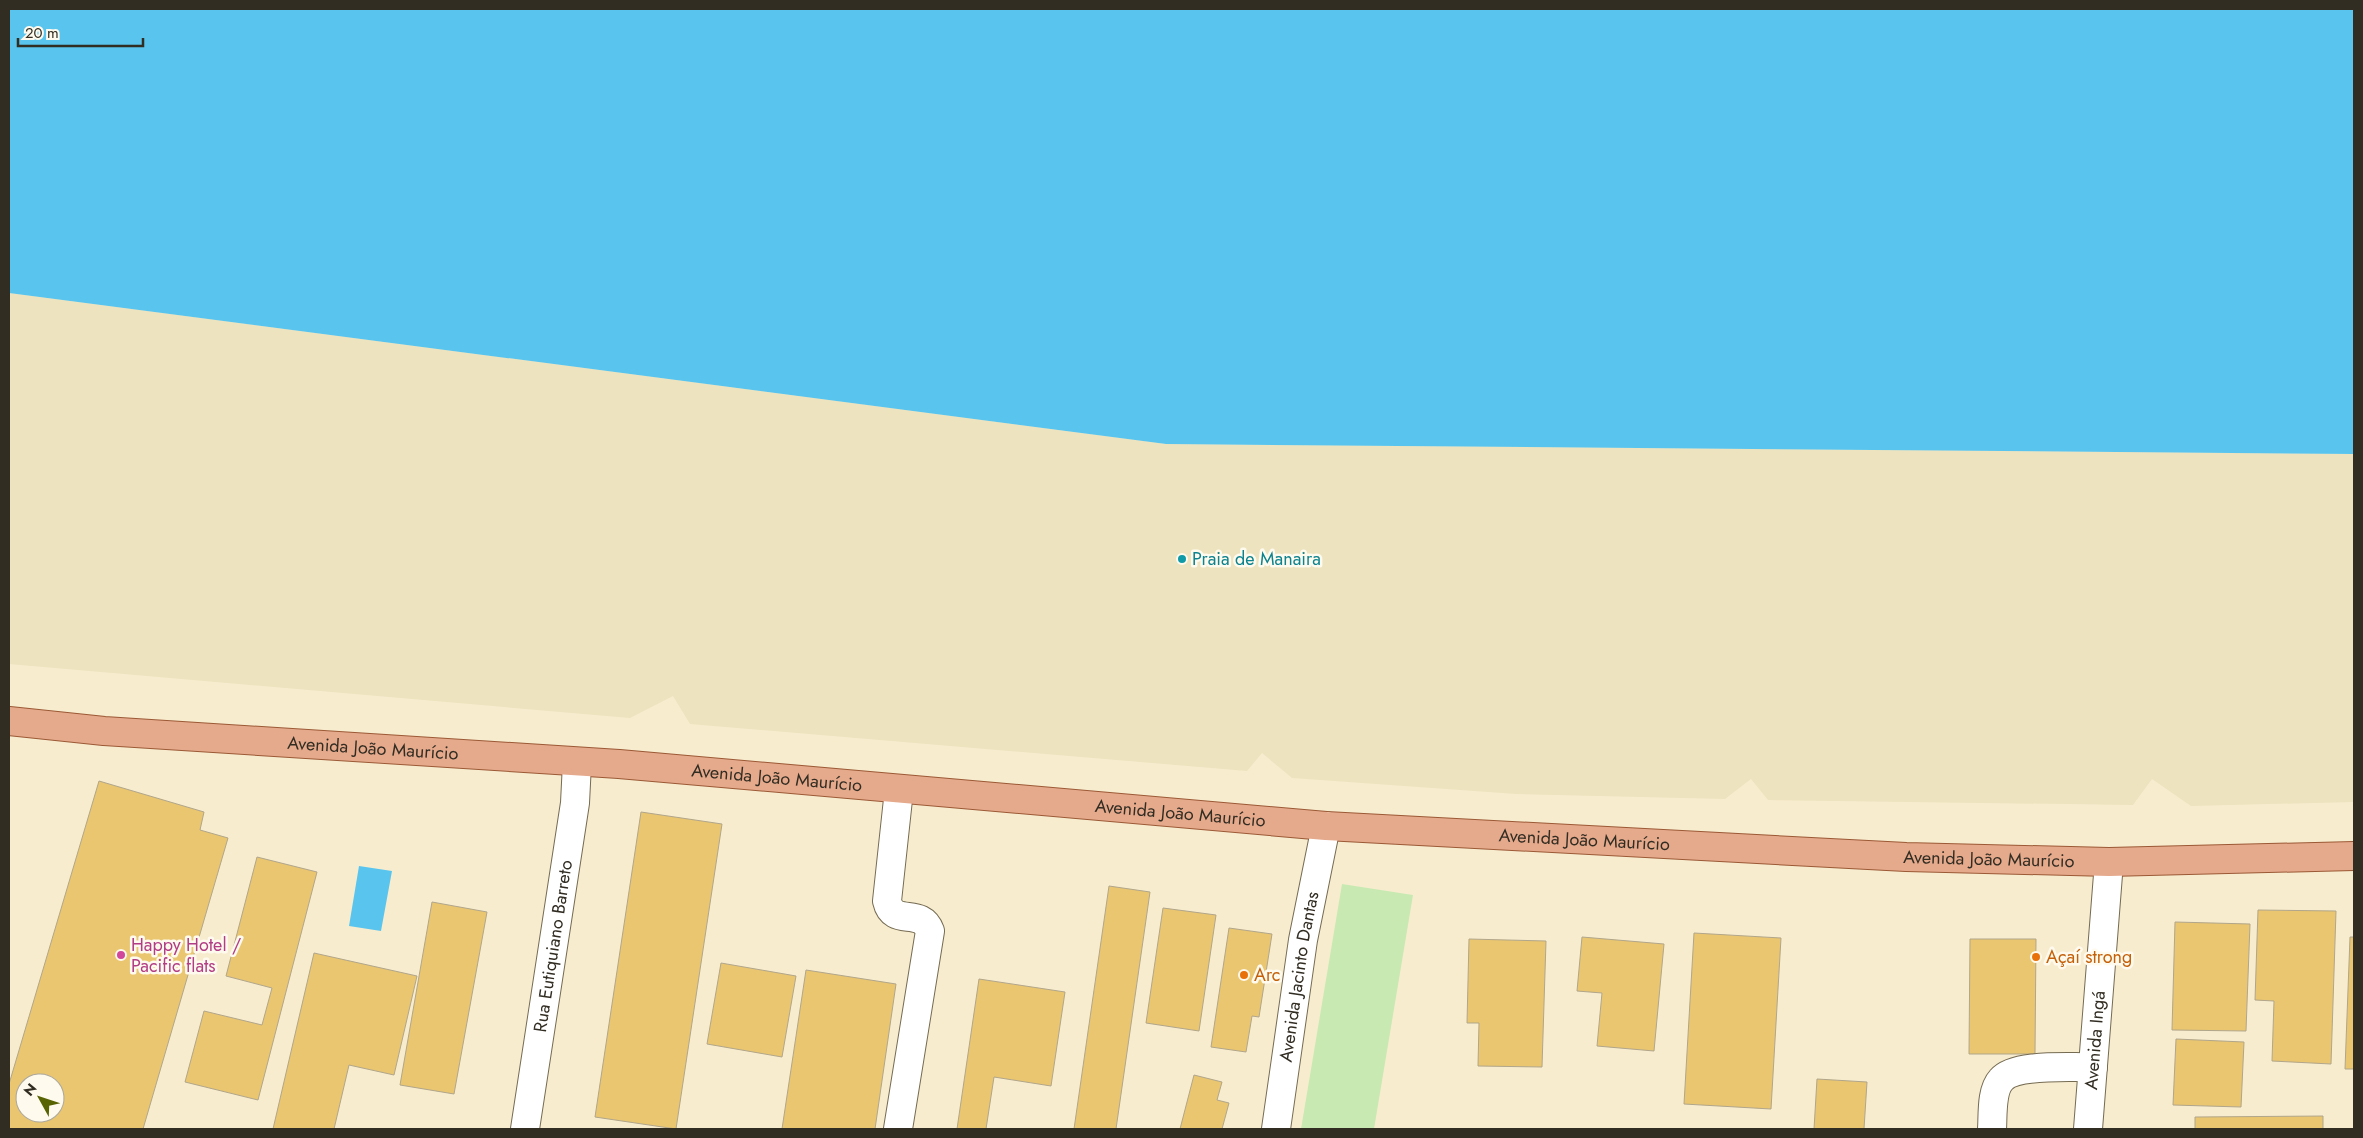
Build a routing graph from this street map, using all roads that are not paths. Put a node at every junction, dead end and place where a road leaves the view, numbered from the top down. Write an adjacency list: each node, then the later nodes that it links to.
1 (9, 720): 2 (main road, Avenida João Maurício)
2 (577, 763): 3 (main road, Avenida João Maurício); 8 (street, Rua Eutiquiano Barreto)
3 (899, 790): 4 (main road, Avenida João Maurício); 9 (street)
4 (1326, 826): 6 (main road, Avenida João Maurício); 10 (street, Avenida Jacinto Dantas)
5 (2354, 856): 6 (main road, Avenida João Maurício)
6 (2109, 862): 7 (street, Avenida Ingá)
7 (2093, 1067): 11 (street); 12 (street, Avenida Ingá)
8 (525, 1129)
9 (898, 1129)
10 (1276, 1129)
11 (1992, 1129)
12 (2088, 1129)

